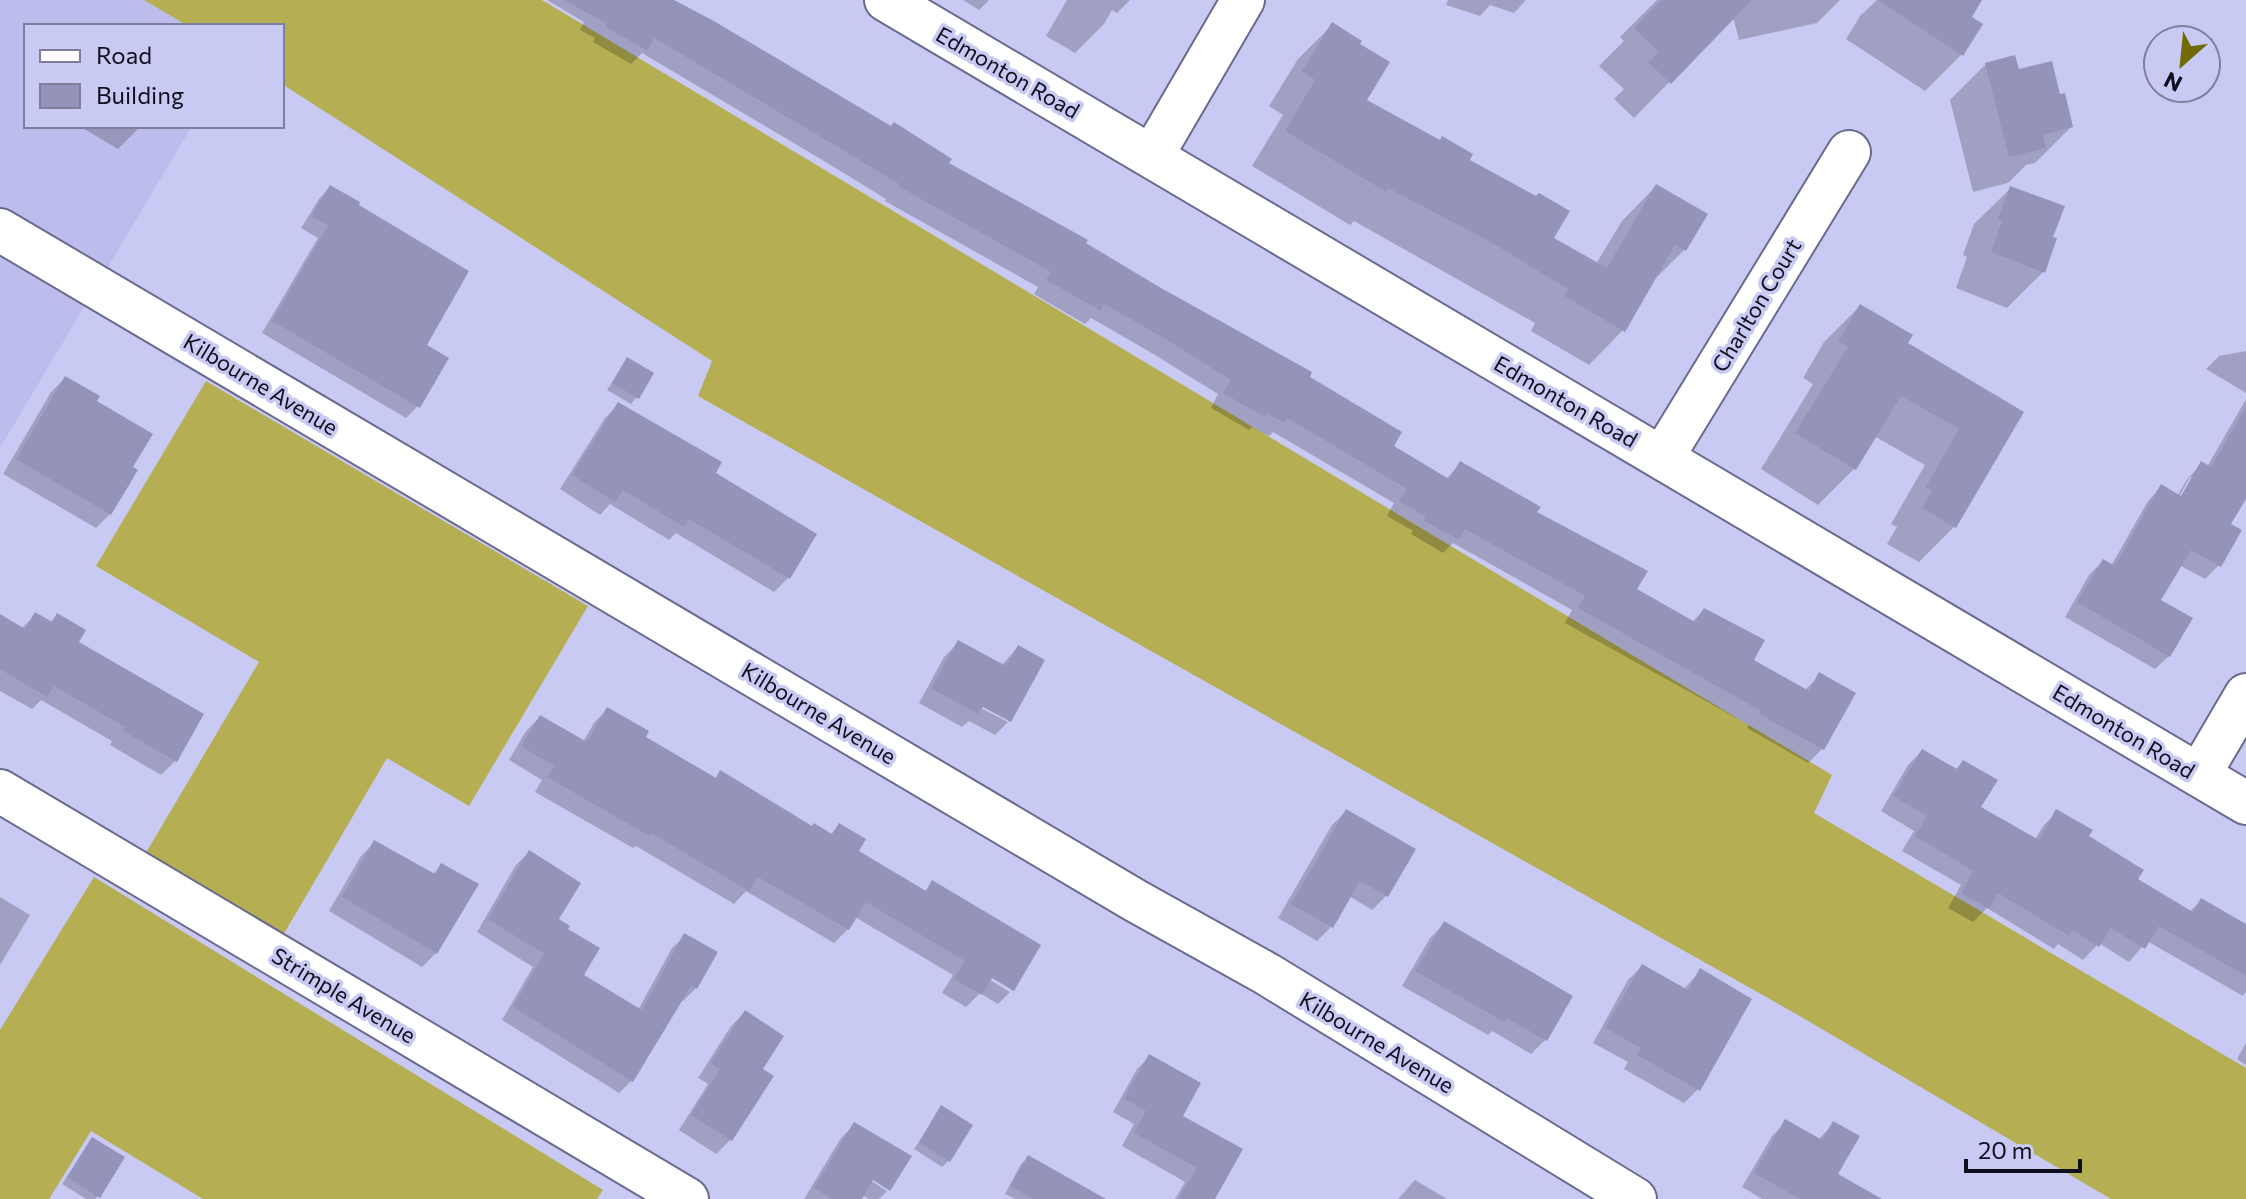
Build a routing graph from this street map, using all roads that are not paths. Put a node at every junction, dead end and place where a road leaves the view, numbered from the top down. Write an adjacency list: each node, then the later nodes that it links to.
1 (886, 0): 4 (street, Edmonton Road)
2 (1243, 0): 4 (street)
3 (1849, 152): 6 (street, Charlton Court)
4 (1152, 156): 6 (street, Edmonton Road)
5 (0, 230): 12 (street, Kilbourne Avenue)
6 (1662, 458): 8 (street, Edmonton Road)
7 (2246, 695): 8 (street)
8 (2199, 775): 10 (street, Edmonton Road)
9 (0, 791): 11 (street, Strimple Avenue)
10 (2246, 803)
11 (687, 1199)
12 (1635, 1199)

